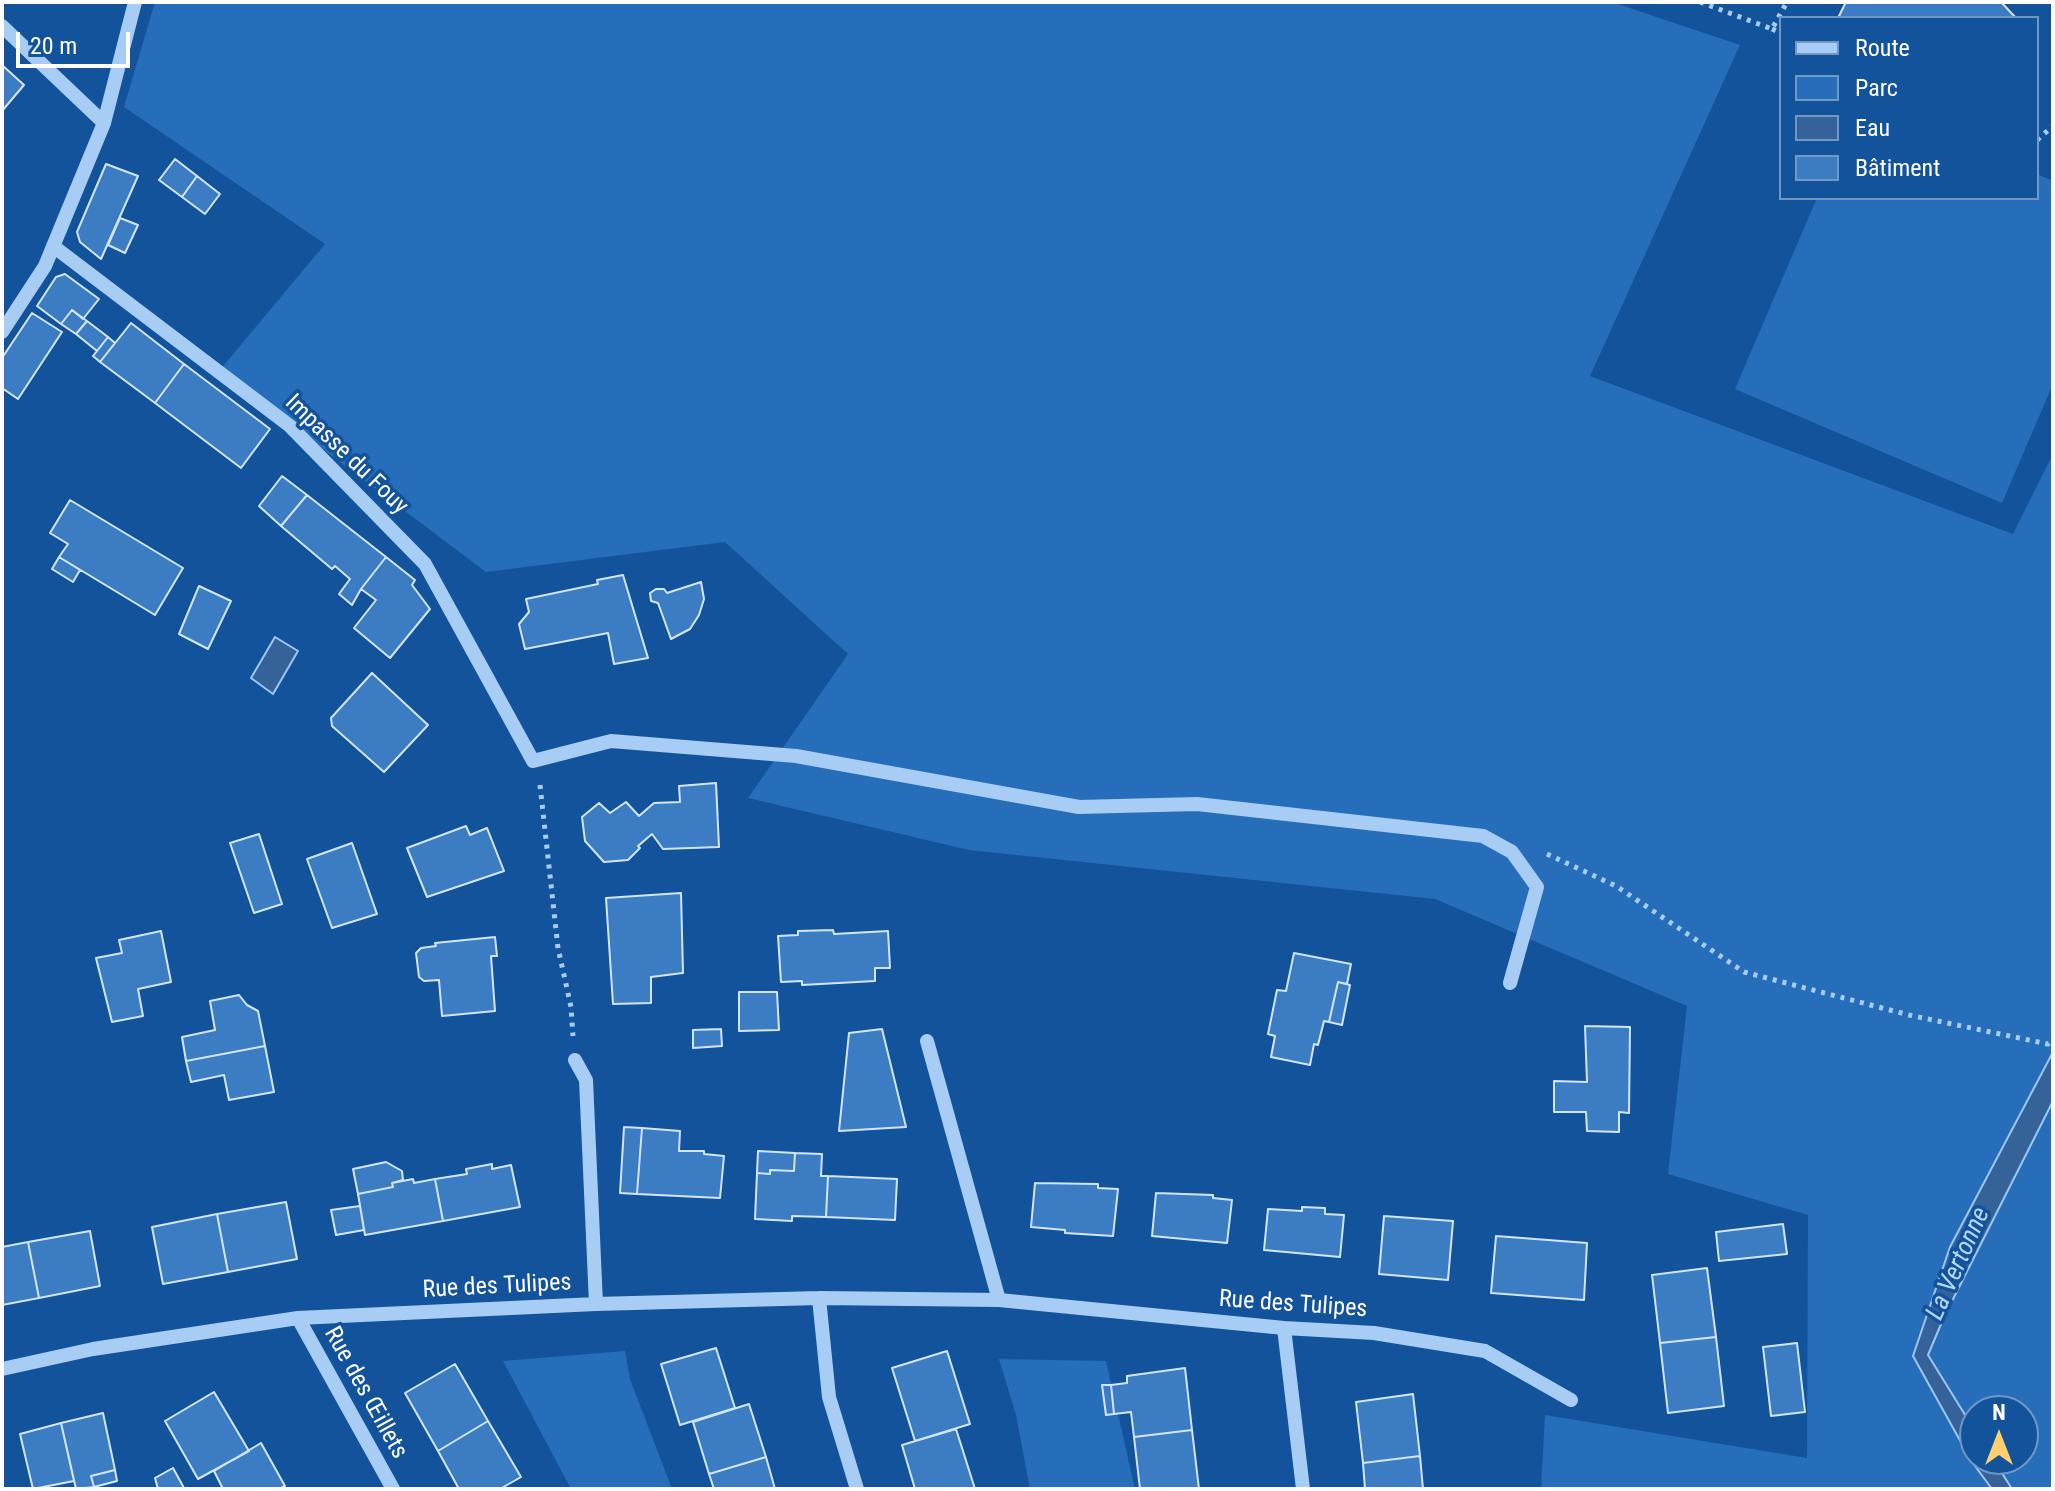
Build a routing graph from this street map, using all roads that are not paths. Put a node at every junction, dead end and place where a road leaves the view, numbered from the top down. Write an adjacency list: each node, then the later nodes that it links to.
1 (135, 2): 3 (street)
2 (2, 26): 3 (street)
3 (104, 123): 4 (street)
4 (53, 246): 5 (street); 6 (street, Impasse du Fouy)
5 (2, 332)
6 (1510, 983)
7 (927, 1041): 10 (street)
8 (575, 1060): 11 (street)
9 (819, 1298): 10 (street, Rue des Tulipes); 11 (street, Rue des Tulipes); 17 (street)
10 (999, 1300): 13 (street, Rue des Tulipes)
11 (596, 1304): 12 (street, Rue des Tulipes)
12 (298, 1318): 14 (street, Rue des Tulipes); 16 (street, Rue des Œillets)
13 (1284, 1328): 15 (street, Rue des Tulipes); 18 (street)
14 (2, 1369)
15 (1571, 1400)
16 (393, 1489)
17 (857, 1489)
18 (1303, 1489)

